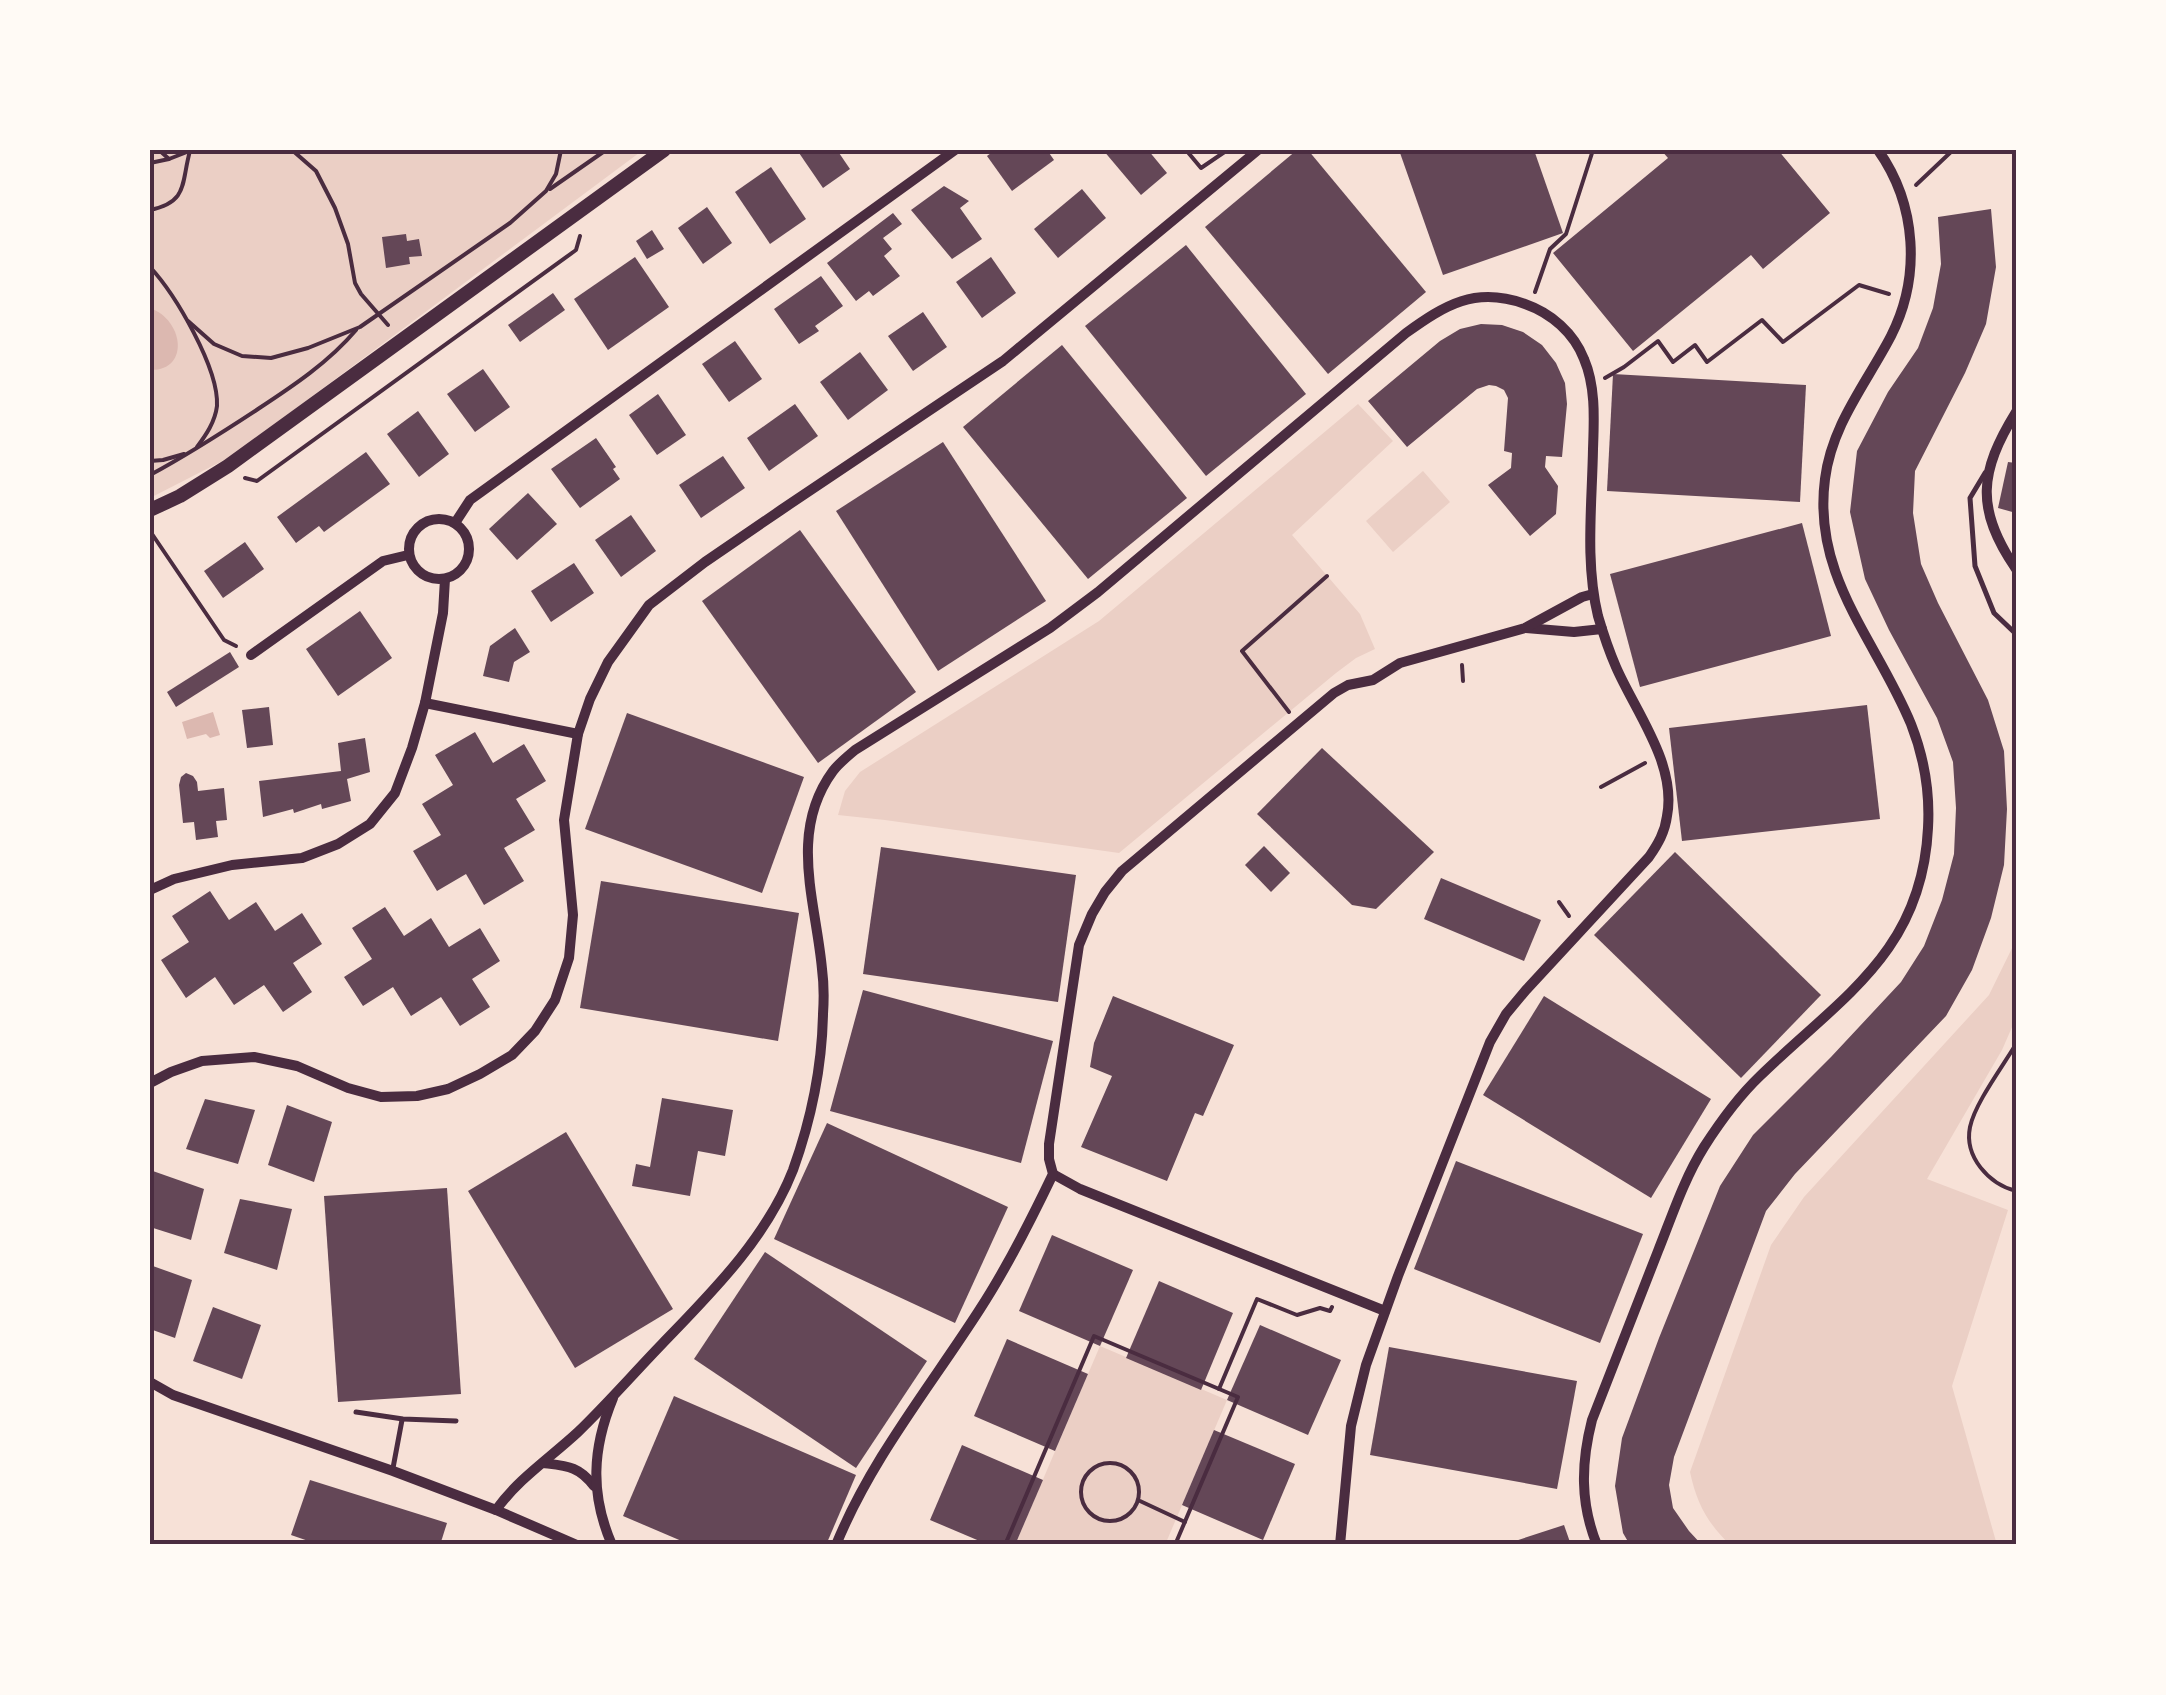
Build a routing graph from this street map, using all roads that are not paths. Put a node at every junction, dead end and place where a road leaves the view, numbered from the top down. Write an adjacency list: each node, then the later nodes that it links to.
1 (664, 150): 7 (street)
2 (955, 150): 8 (street)
3 (1258, 150): 18 (street)
4 (1878, 150): 36 (street)
5 (2016, 412): 6 (street)
6 (1988, 466): 10 (street); 15 (lane)
7 (150, 510)
8 (455, 523): 9 (street); 11 (street)
9 (408, 555): 11 (street); 16 (street)
10 (2016, 570)
11 (445, 579): 17 (street)
12 (1593, 594): 13 (street); 14 (street); 24 (street)
13 (1525, 628): 14 (street); 21 (street)
14 (1602, 629): 22 (street)
15 (2016, 634)
16 (252, 655)
17 (425, 703): 18 (street); 19 (street)
18 (578, 734): 20 (street)
19 (150, 890)
20 (150, 1083)
21 (1053, 1174): 22 (street); 34 (street)
22 (1385, 1312): 35 (street)
23 (150, 1382): 29 (street)
24 (616, 1392): 28 (street); 30 (street)
25 (356, 1412): 26 (lane)
26 (402, 1419): 27 (lane); 29 (lane)
27 (456, 1421)
28 (543, 1463): 30 (street); 31 (street)
29 (393, 1471): 31 (street)
30 (595, 1486): 33 (street)
31 (496, 1510): 32 (street)
32 (577, 1545)
33 (612, 1545)
34 (836, 1545)
35 (1340, 1545)
36 (1597, 1545)

